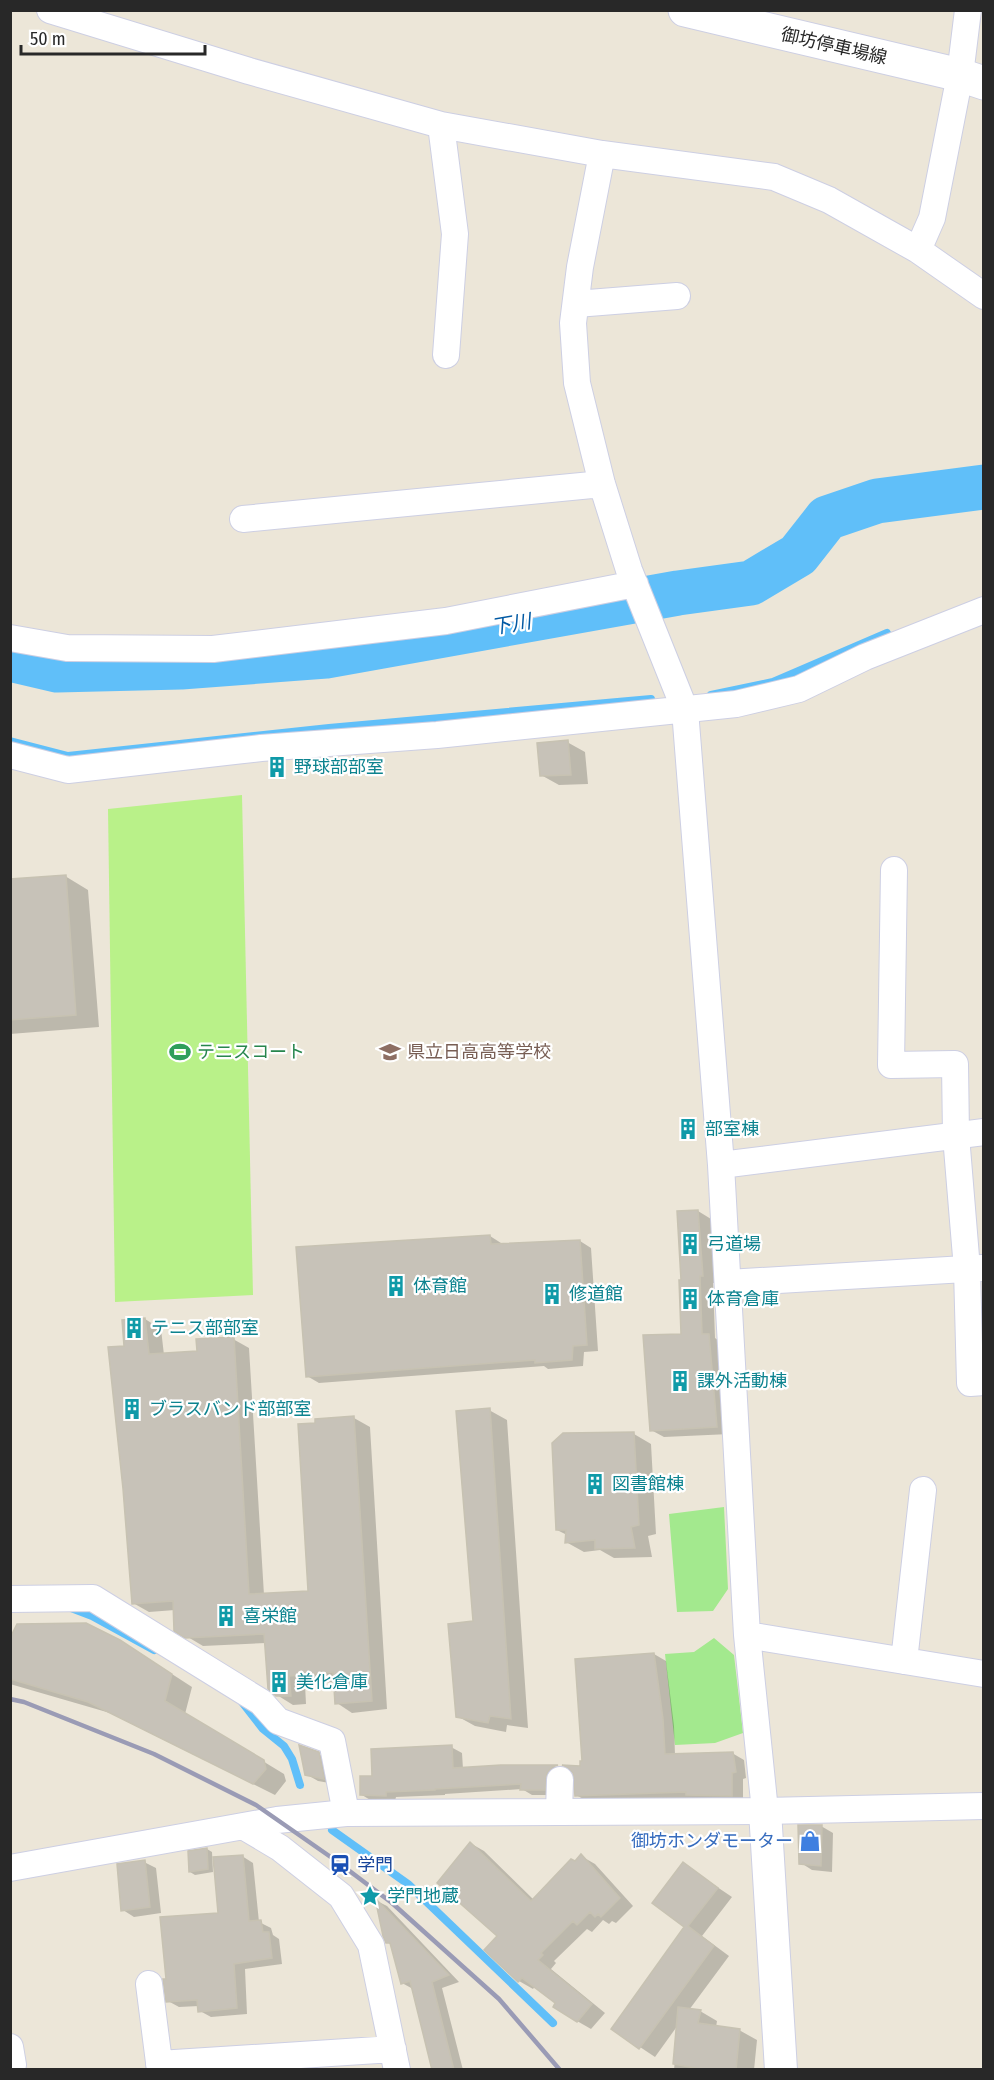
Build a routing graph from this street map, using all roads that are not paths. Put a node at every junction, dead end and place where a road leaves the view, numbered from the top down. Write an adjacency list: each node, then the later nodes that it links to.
1 (50, 10): 5 (street)
2 (685, 10): 4 (main road, 御坊停車場線)
3 (968, 10): 4 (street)
4 (972, 79): 7 (street)
5 (441, 125): 6 (street); 11 (street)
6 (602, 154): 7 (street); 10 (street)
7 (918, 250): 9 (street)
8 (678, 296): 10 (street)
9 (984, 296)
10 (576, 304): 12 (street)
11 (446, 355)
12 (602, 484): 13 (street); 14 (street)
13 (243, 519)
14 (635, 584): 16 (street); 17 (street)
15 (984, 610): 17 (street)
16 (10, 638)
17 (685, 710): 18 (street); 22 (street)
18 (10, 755)
19 (894, 870): 21 (street)
20 (984, 1132): 21 (street)
21 (956, 1136): 22 (street); 23 (street)
22 (721, 1165): 24 (street)
23 (975, 1268): 24 (street); 25 (street)
24 (728, 1282): 28 (street)
25 (984, 1382)
26 (922, 1490): 29 (street)
27 (10, 1599): 35 (street)
28 (747, 1635): 29 (street); 33 (street)
29 (904, 1661): 30 (street)
30 (984, 1674)
31 (560, 1780): 34 (street)
32 (984, 1806): 33 (street)
33 (765, 1811): 34 (street); 41 (street)
34 (559, 1812): 35 (street)
35 (346, 1813): 36 (street)
36 (243, 1826): 37 (street); 39 (street)
37 (10, 1868)
38 (149, 1984): 40 (street)
39 (395, 2059): 40 (street)
40 (160, 2067)
41 (781, 2070)

